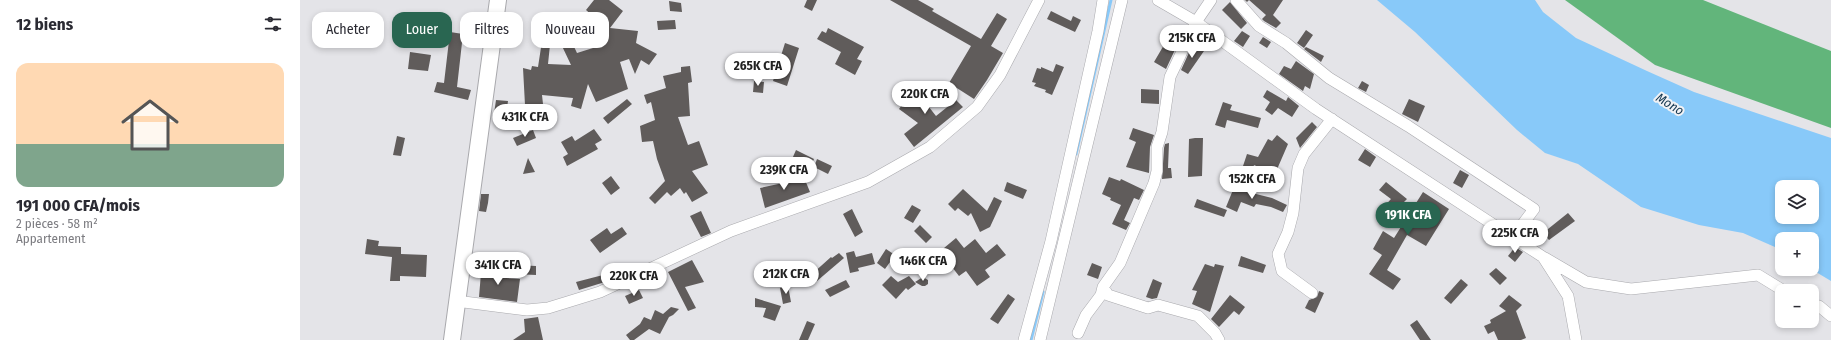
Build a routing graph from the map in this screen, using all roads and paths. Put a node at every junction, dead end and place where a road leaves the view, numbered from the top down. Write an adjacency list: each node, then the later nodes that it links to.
1 (498, 0): 15 (street)
2 (1040, 0): 15 (street)
3 (1103, 0): 20 (street)
4 (1122, 0): 21 (street)
5 (1158, 0): 8 (street)
6 (1211, 0): 8 (street)
7 (1236, 0): 10 (street)
8 (1196, 22): 9 (street); 13 (street)
9 (1332, 119): 10 (street); 14 (street)
10 (1513, 237): 11 (street)
11 (1542, 257): 12 (street); 23 (street)
12 (1775, 285)
13 (1103, 286): 18 (street); 22 (street)
14 (1312, 293)
15 (456, 301): 19 (street)
16 (1819, 306): 17 (street)
17 (1831, 316)
18 (1078, 332)
19 (452, 340)
20 (1024, 340)
21 (1040, 340)
22 (1219, 340)
23 (1576, 340)

